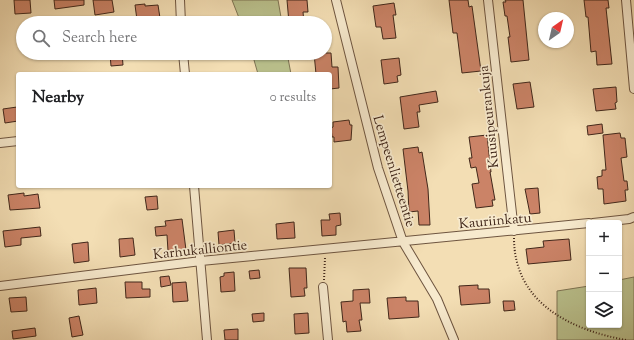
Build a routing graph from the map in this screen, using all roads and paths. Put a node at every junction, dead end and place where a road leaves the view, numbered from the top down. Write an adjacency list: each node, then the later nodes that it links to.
1 (180, 0): 5 (street)
2 (336, 0): 16 (street, Lempeenlietteentie)
3 (488, 0): 15 (street, Kuusipeurankuja)
4 (626, 0): 8 (street)
5 (181, 16)
6 (184, 60): 7 (street)
7 (185, 72)
8 (634, 89)
9 (16, 140): 10 (street)
10 (0, 143)
11 (194, 188): 18 (street)
12 (634, 217): 13 (street)
13 (620, 220)
14 (586, 224): 15 (street, Kauriinkatu)
15 (514, 231): 16 (street, Kauriinkatu); 24 (path)
16 (403, 242): 17 (street, Karhukalliontie); 23 (street, Lempeenlietteentie)
17 (324, 249): 18 (street, Karhukalliontie); 20 (path)
18 (201, 261): 19 (street, Karhukalliontie); 21 (street)
19 (0, 286)
20 (323, 287): 22 (street)
21 (207, 340)
22 (328, 340)
23 (454, 340)
24 (626, 340)

